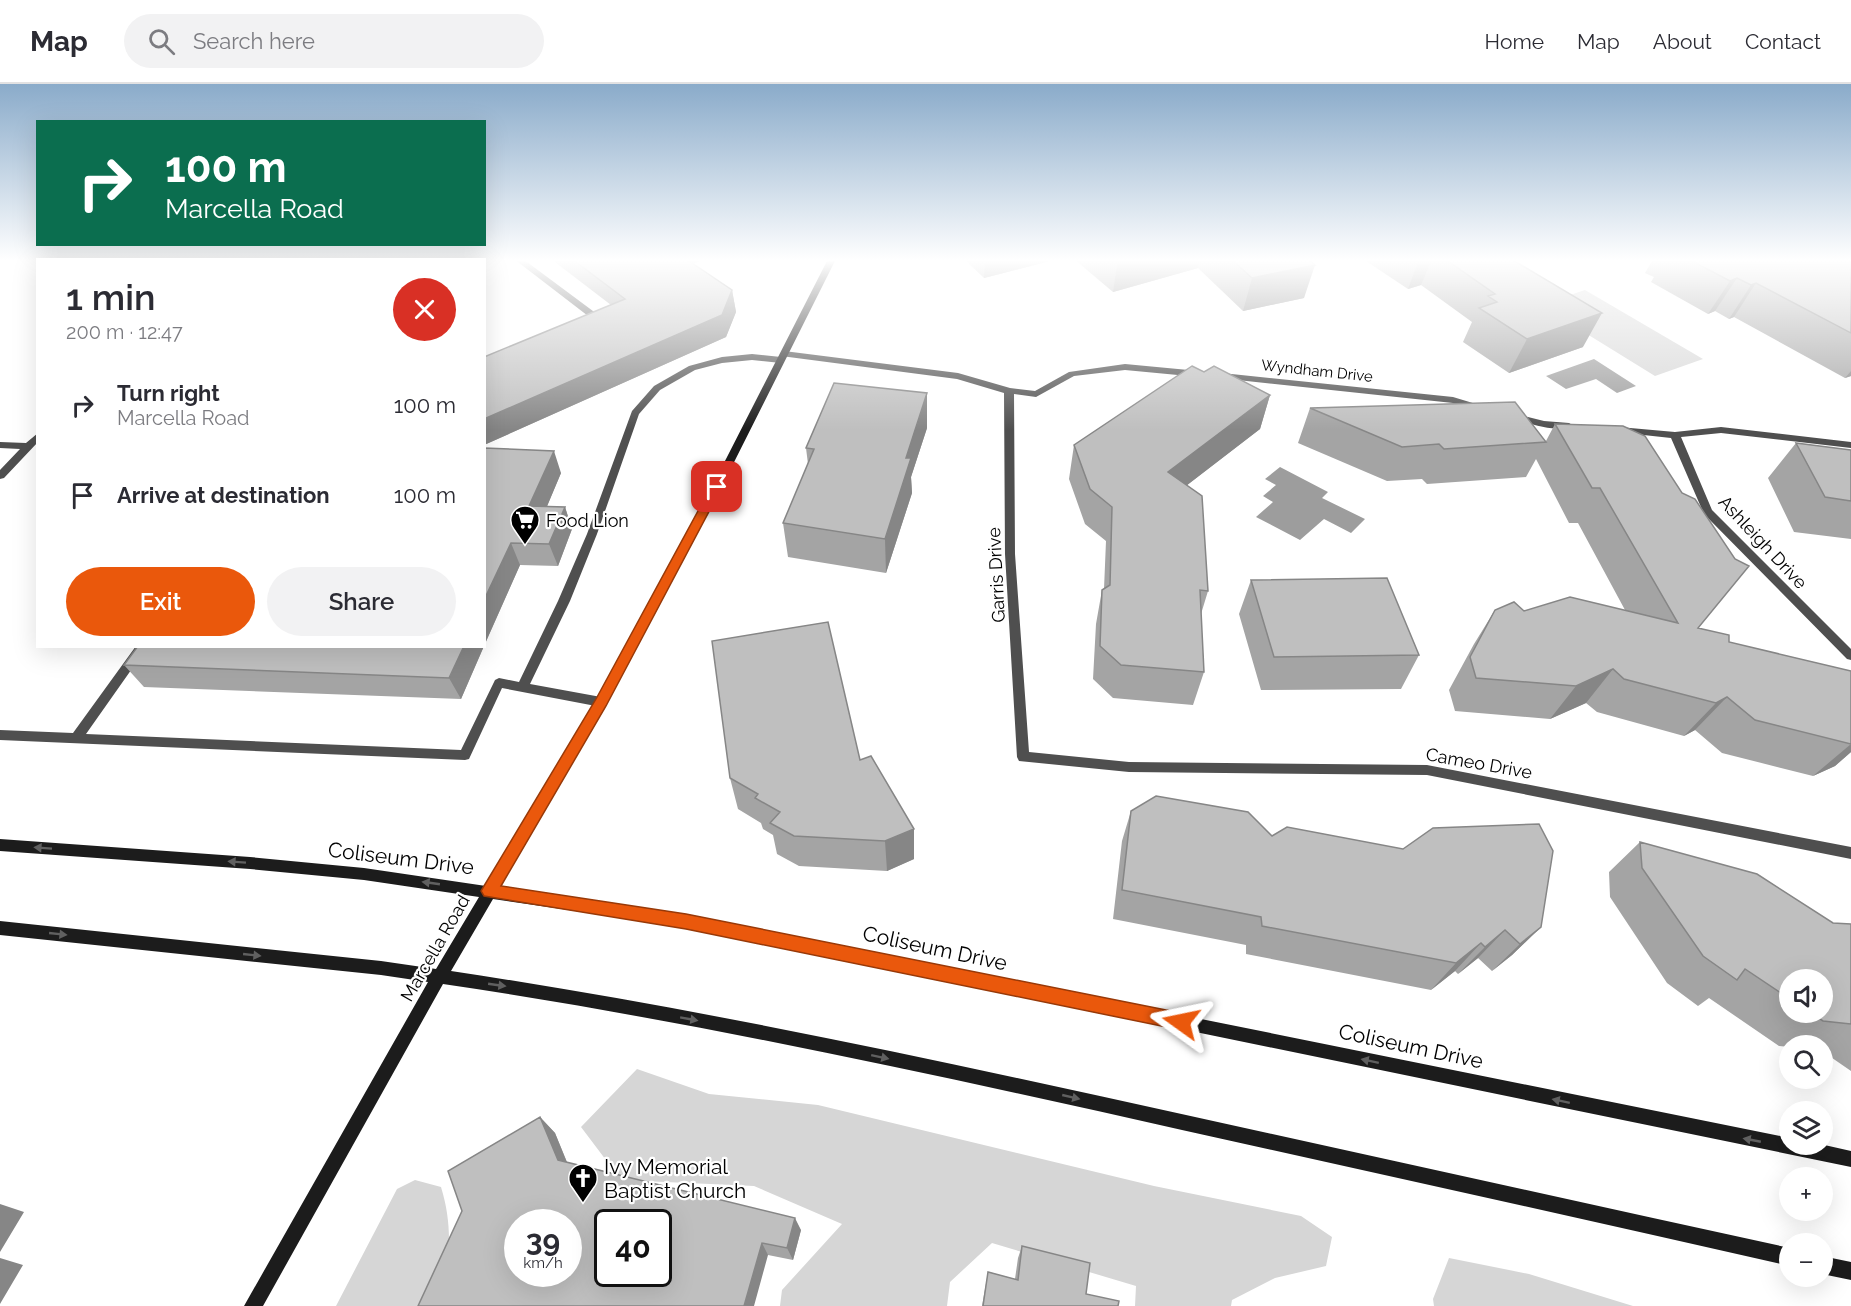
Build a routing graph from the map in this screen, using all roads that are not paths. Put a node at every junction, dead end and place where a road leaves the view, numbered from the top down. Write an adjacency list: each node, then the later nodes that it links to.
1 (594, 316): 3 (street)
2 (803, 316): 4 (street, Marcella Road)
3 (583, 326)
4 (783, 357): 5 (street, Wyndham Drive); 17 (street, Wyndham Drive); 18 (street, Marcella Road)
5 (1009, 391): 6 (street, Wyndham Drive); 21 (street, Garris Drive)
6 (1487, 409)
7 (1510, 415): 8 (street)
8 (1580, 427)
9 (1604, 429): 10 (street)
10 (1675, 435): 13 (street); 16 (street, Ashleigh Drive)
11 (35, 440): 12 (street); 14 (street)
12 (0, 445)
13 (1851, 445)
14 (0, 476)
15 (142, 648): 20 (street)
16 (1851, 656)
17 (523, 687): 18 (street); 20 (street)
18 (601, 702): 24 (street, Marcella Road)
19 (0, 735): 20 (street)
20 (76, 738)
21 (1023, 757): 23 (street, Cameo Drive)
22 (0, 845): 24 (street, Coliseum Drive, one-way to 22)
23 (1851, 853)
24 (489, 891): 26 (street, Marcella Road); 27 (street, Coliseum Drive, one-way to 24)
25 (0, 928): 26 (street, one-way to 26)
26 (439, 977): 28 (street, one-way to 28); 31 (street, Marcella Road)
27 (1851, 1160)
28 (1779, 1255)
29 (1833, 1267): 30 (street)
30 (1851, 1271)
31 (253, 1306)

